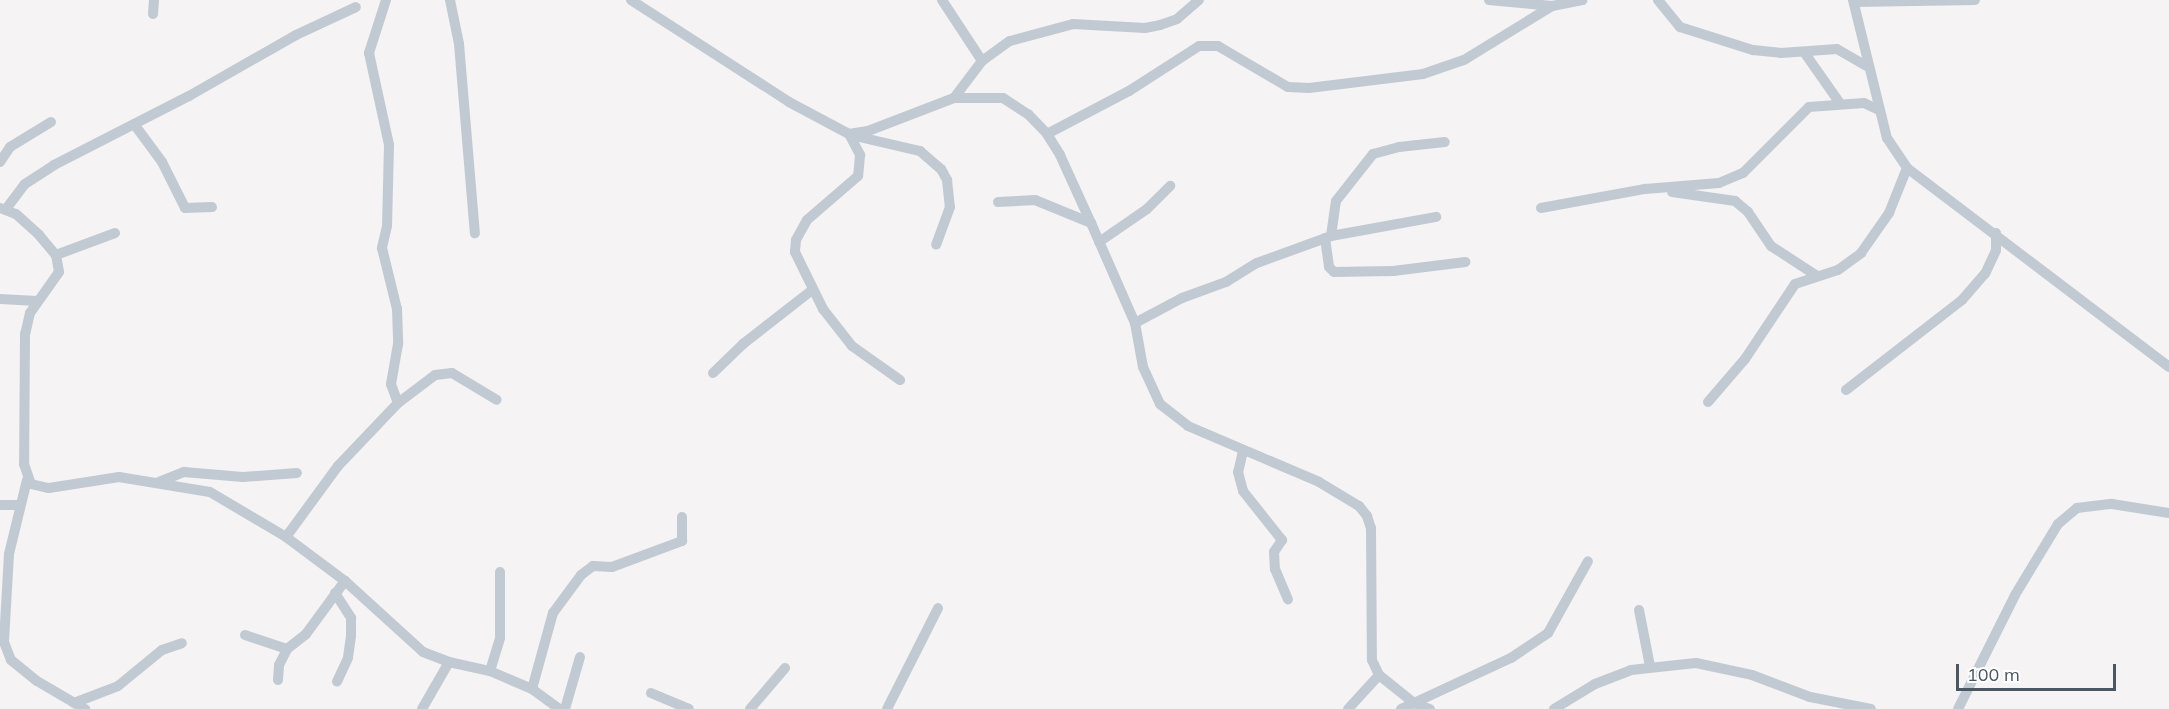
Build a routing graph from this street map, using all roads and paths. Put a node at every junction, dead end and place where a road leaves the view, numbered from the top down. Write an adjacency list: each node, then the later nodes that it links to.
1 (154, 0): 15 (street)
2 (386, 0): 56 (street)
3 (450, 0): 37 (street)
4 (631, 0): 24 (street)
5 (942, 0): 17 (street)
6 (1199, 0): 17 (street)
7 (1489, 0): 12 (street)
8 (1582, 0): 13 (street)
9 (1658, 0): 16 (street)
10 (1975, 0): 11 (street)
11 (1854, 1): 18 (street)
12 (1525, 3): 13 (street)
13 (1552, 6): 25 (street)
14 (356, 7): 23 (street)
15 (153, 14)
16 (1804, 52): 18 (street); 20 (street)
17 (982, 62): 19 (street)
18 (1867, 66): 21 (street)
19 (954, 98): 24 (street); 25 (street)
20 (1839, 102): 21 (street); 30 (street)
21 (1879, 110): 28 (street)
22 (51, 122): 27 (street)
23 (134, 124): 32 (street); 33 (street)
24 (849, 134): 42 (street); 46 (street)
25 (1047, 134): 36 (street)
26 (1445, 142): 40 (street)
27 (0, 162)
28 (1907, 168): 38 (street); 45 (street)
29 (1170, 186): 41 (street)
30 (1645, 189): 34 (street); 45 (street)
31 (998, 202): 36 (street)
32 (212, 207)
33 (3, 208): 43 (street)
34 (1541, 208)
35 (1436, 217): 40 (street)
36 (1091, 223): 41 (street)
37 (475, 233)
38 (1996, 233): 50 (street); 53 (street)
39 (115, 234): 43 (street)
40 (1328, 237): 44 (street); 49 (street)
41 (1099, 242): 49 (street)
42 (936, 245)
43 (56, 255): 48 (street)
44 (1465, 262)
45 (1816, 276): 55 (street)
46 (812, 290): 51 (street); 52 (street)
47 (0, 299): 48 (street)
48 (37, 301): 59 (street)
49 (1135, 323): 57 (street)
50 (2169, 367)
51 (713, 373)
52 (900, 380)
53 (1846, 390)
54 (497, 400): 56 (street)
55 (1708, 402)
56 (398, 403): 65 (street)
57 (1243, 451): 70 (street); 81 (street)
58 (297, 473): 60 (street)
59 (27, 480): 60 (street); 62 (street)
60 (159, 482): 65 (street)
61 (0, 505): 62 (street)
62 (19, 505): 86 (street)
63 (2169, 513): 99 (street)
64 (682, 517): 84 (street)
65 (286, 537): 68 (street)
66 (1588, 561): 87 (street)
67 (500, 572): 80 (street)
68 (345, 582): 69 (street); 77 (street)
69 (335, 593): 75 (street); 83 (street)
70 (1288, 599)
71 (938, 608): 94 (street)
72 (1639, 610): 78 (street)
73 (245, 635): 75 (street)
74 (182, 643): 86 (street)
75 (287, 649): 82 (street)
76 (580, 657): 91 (street)
77 (449, 662): 80 (street); 89 (street)
78 (1650, 666): 97 (street); 98 (street)
79 (785, 668): 93 (street)
80 (490, 671): 84 (street)
81 (1379, 675): 87 (street); 95 (street)
82 (278, 680)
83 (337, 682)
84 (532, 689): 90 (street)
85 (651, 693): 92 (street)
86 (74, 703): 88 (street)
87 (1407, 707): 96 (street)
88 (85, 709)
89 (422, 709)
90 (560, 709)
91 (565, 709)
92 (689, 709)
93 (750, 709)
94 (887, 709)
95 (1348, 709)
96 (1430, 709)
97 (1554, 709)
98 (1871, 709)
99 (1958, 709)

